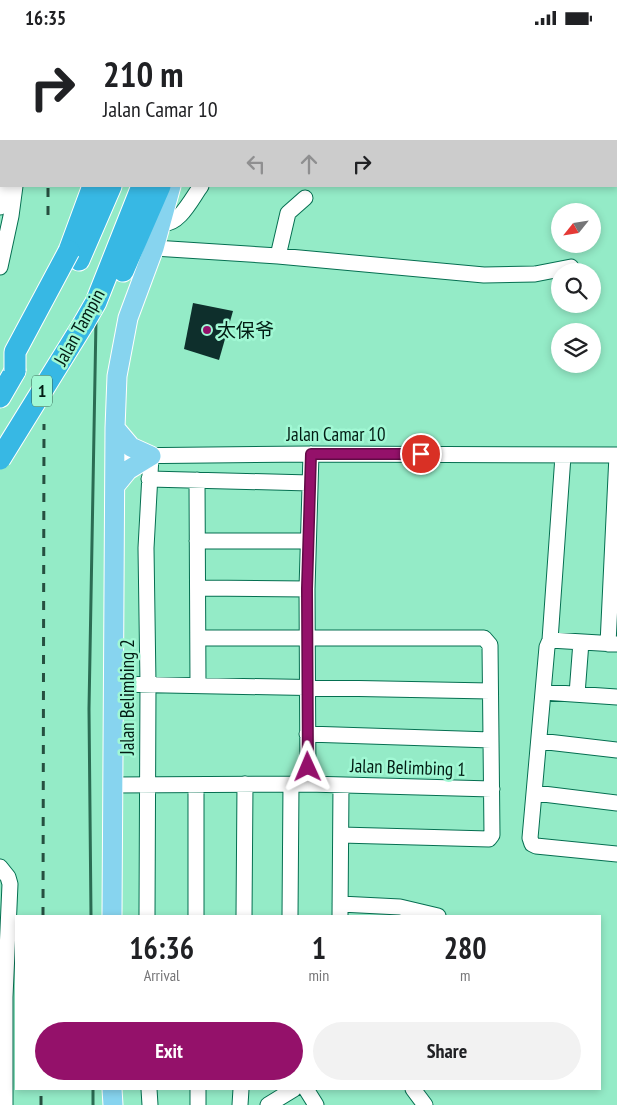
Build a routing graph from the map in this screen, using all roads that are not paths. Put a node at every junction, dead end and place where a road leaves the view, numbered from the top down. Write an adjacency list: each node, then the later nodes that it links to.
1 (3, 187): 9 (street)
2 (15, 187): 13 (street)
3 (160, 187): 15 (highway)
4 (171, 187): 10 (main road)
5 (200, 187): 10 (street)
6 (104, 189): 16 (highway, 1, bridge)
7 (140, 190): 15 (highway, Jalan Tampin / 1)
8 (306, 198): 12 (street)
9 (0, 207)
10 (162, 223): 11 (main road)
11 (154, 248): 12 (street); 17 (main road)
12 (278, 256): 14 (street)
13 (0, 267)
14 (551, 271)
15 (96, 302): 23 (highway, Jalan Tampin / 1, bridge)
16 (0, 397)
17 (115, 428): 20 (main road); 21 (main road)
18 (311, 454): 21 (street, Jalan Camar 10); 22 (street, Jalan Camar 10); 26 (street)
19 (617, 455): 22 (street, Jalan Camar 10); 36 (street)
20 (115, 456): 21 (street, Jalan Camar 10); 27 (main road)
21 (151, 456): 24 (street, Jalan Belimbing 2); 27 (main road)
22 (563, 456): 34 (street)
23 (0, 459)
24 (149, 479): 25 (street); 38 (street, Jalan Belimbing 2)
25 (197, 480): 26 (street); 28 (street)
26 (310, 483): 29 (street)
27 (115, 486): 37 (main road)
28 (197, 541): 29 (street); 30 (street)
29 (308, 541): 31 (street)
30 (198, 588): 31 (street); 32 (street)
31 (307, 589): 33 (street)
32 (198, 639): 33 (street); 39 (street)
33 (307, 640): 40 (street); 41 (street)
34 (550, 640): 35 (street); 42 (street)
35 (581, 642): 36 (street); 43 (street)
36 (612, 644)
37 (114, 684): 38 (street); 52 (main road)
38 (148, 684): 39 (street); 53 (street, Jalan Belimbing 2)
39 (198, 685): 40 (street)
40 (306, 688): 41 (street); 45 (street)
41 (490, 691): 46 (street)
42 (543, 692): 43 (street); 47 (street)
43 (577, 694): 44 (street)
44 (617, 697)
45 (307, 734): 46 (street); 51 (street)
46 (491, 740): 56 (street)
47 (539, 741): 48 (street); 57 (street)
48 (617, 750)
49 (245, 784): 50 (street, Jalan Belimbing 1); 54 (street, Jalan Belimbing 1); 67 (street)
50 (291, 784): 51 (street, Jalan Belimbing 1); 68 (street)
51 (308, 784): 55 (street, Jalan Belimbing 1)
52 (113, 785): 53 (street, Jalan Belimbing 1); 64 (main road)
53 (147, 785): 54 (street, Jalan Belimbing 1); 65 (street, Jalan Belimbing 2)
54 (196, 785): 66 (street)
55 (341, 785): 56 (street, Jalan Belimbing 1); 59 (street)
56 (492, 789): 59 (street)
57 (535, 793): 58 (street); 60 (street)
58 (617, 803)
59 (341, 835): 62 (street)
60 (617, 854)
61 (2, 869): 70 (street)
62 (340, 910): 63 (street)
63 (410, 913): 69 (street)
64 (112, 915)
65 (147, 915)
66 (196, 915)
67 (244, 915)
68 (290, 915)
69 (429, 915)
70 (3, 997): 78 (street)
71 (112, 1090): 79 (main road)
72 (149, 1090): 80 (street)
73 (198, 1090): 81 (street)
74 (241, 1090): 82 (street)
75 (292, 1090): 83 (street)
76 (307, 1090): 84 (street)
77 (415, 1090): 85 (street)
78 (5, 1105)
79 (113, 1105)
80 (150, 1105)
81 (198, 1105)
82 (240, 1105)
83 (268, 1105)
84 (316, 1105)
85 (425, 1105)

